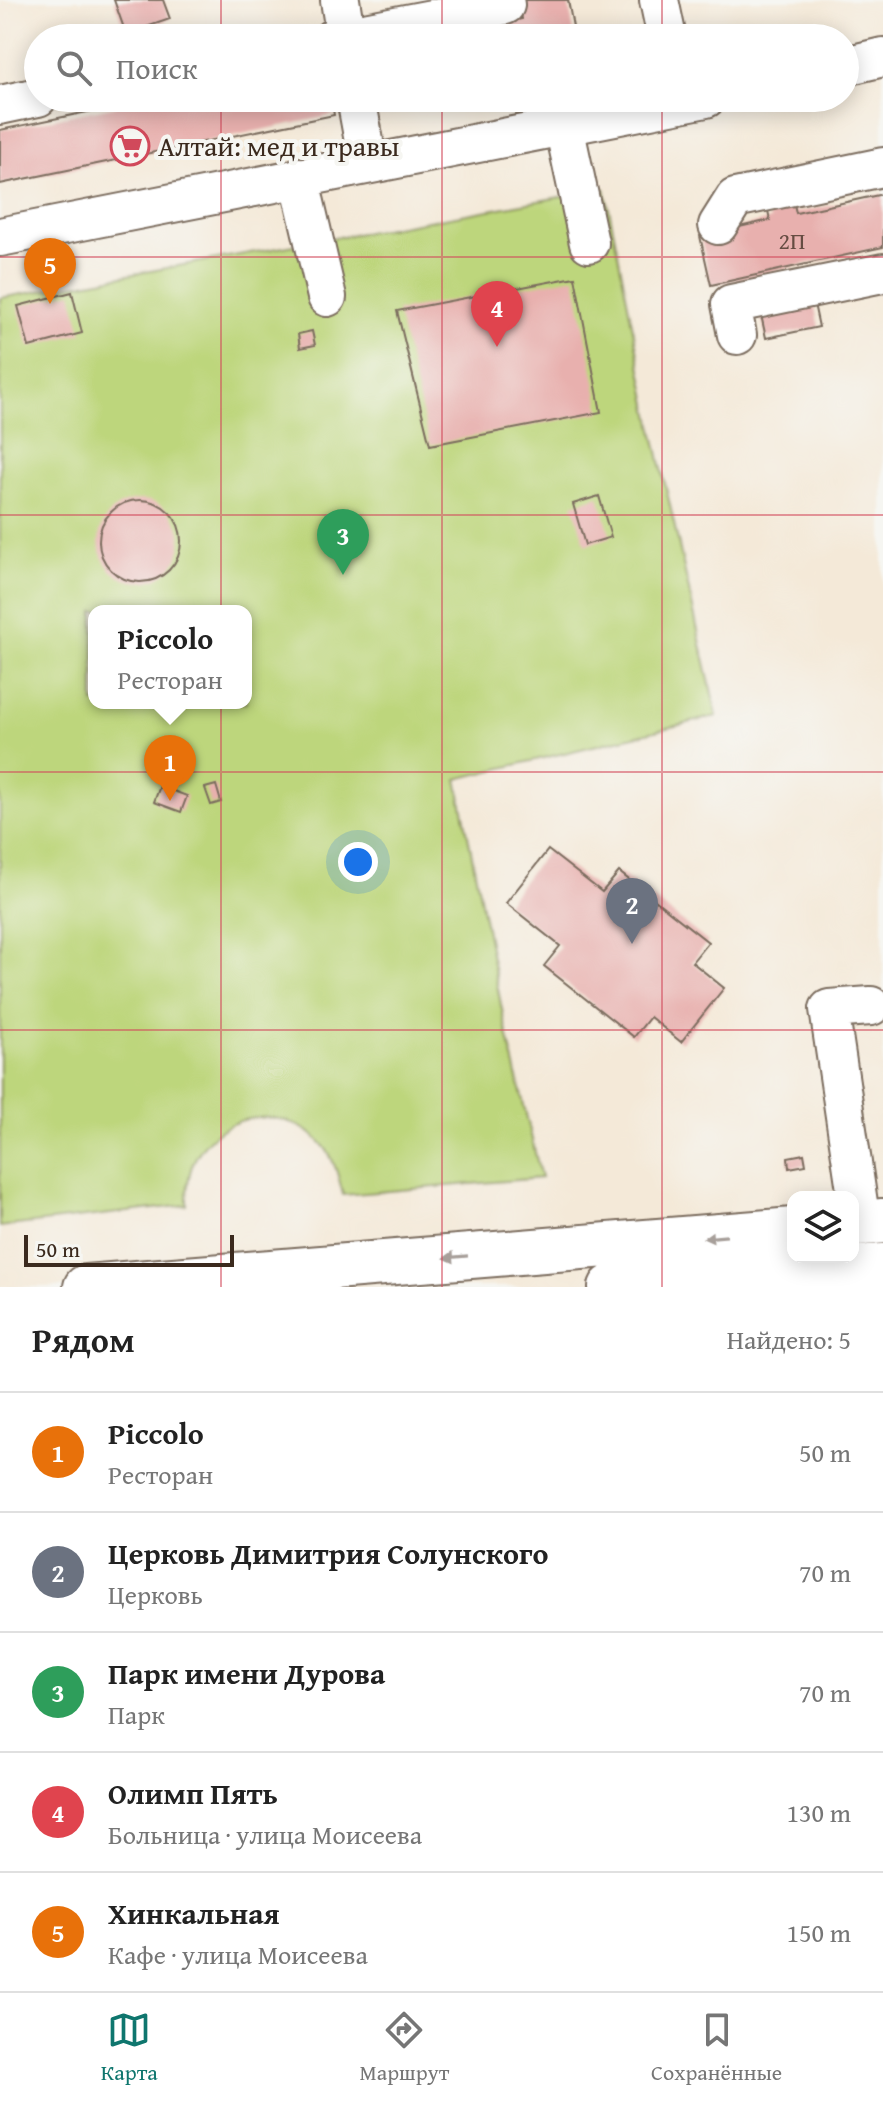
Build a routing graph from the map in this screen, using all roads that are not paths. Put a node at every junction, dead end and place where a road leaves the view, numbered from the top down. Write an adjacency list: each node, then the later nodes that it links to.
1 (504, 0): 3 (street)
2 (659, 0): 4 (street)
3 (370, 24)
4 (664, 24)
5 (24, 100): 6 (street)
6 (0, 105)
7 (359, 112): 10 (street)
8 (631, 112): 9 (street)
9 (564, 126): 10 (street); 15 (street)
10 (368, 163): 12 (street)
11 (883, 167): 13 (street)
12 (299, 177): 14 (street); 17 (street)
13 (718, 225)
14 (0, 237)
15 (589, 243)
16 (883, 273): 18 (street)
17 (327, 297)
18 (737, 335)
19 (879, 1004): 20 (street)
20 (866, 1223)
21 (787, 1230): 24 (main road, one-way to 24)
22 (883, 1266): 23 (main road)
23 (693, 1284): 25 (main road)
24 (86, 1287)
25 (611, 1287)

